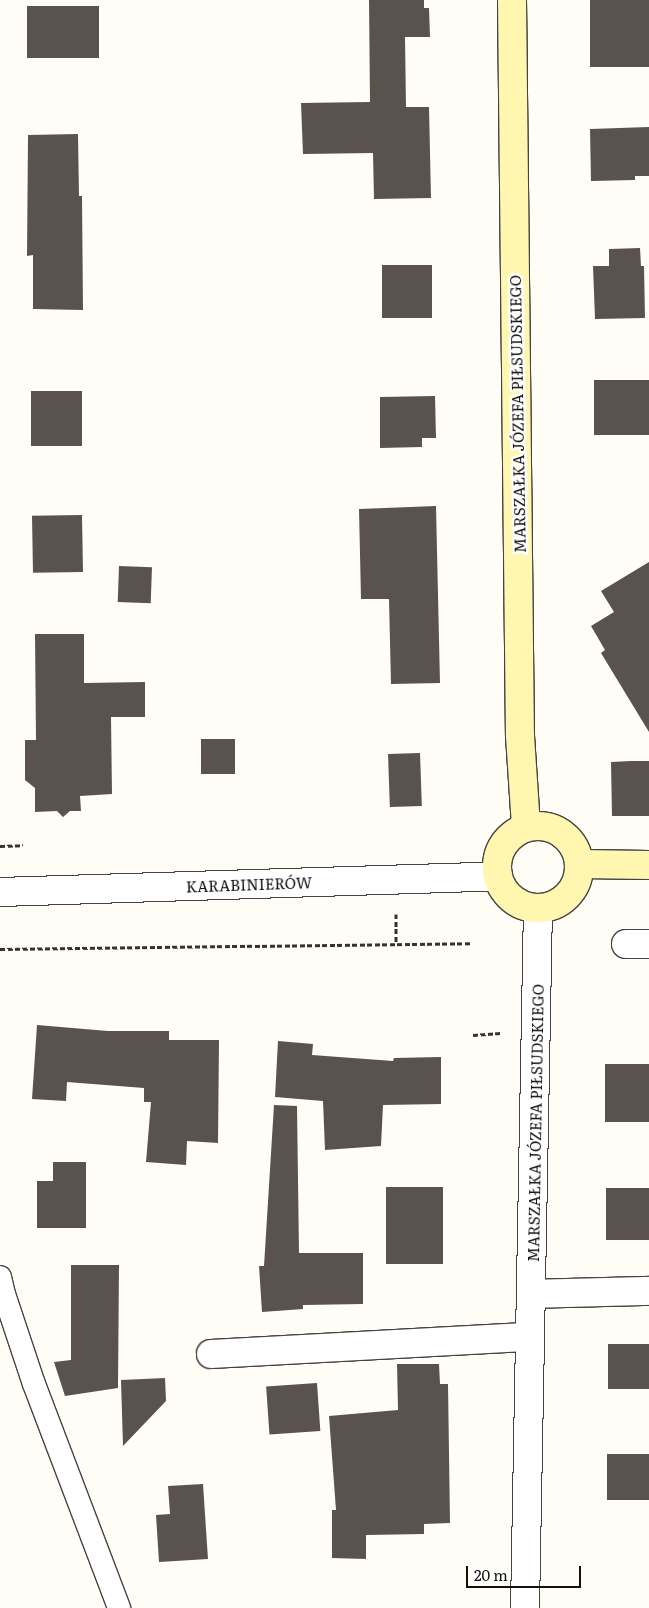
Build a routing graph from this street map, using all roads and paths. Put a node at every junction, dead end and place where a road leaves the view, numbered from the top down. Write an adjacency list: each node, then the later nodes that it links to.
1 (512, 0): 2 (main road, MARSZAŁKA JÓZEFA PIŁSUDSKIEGO)
2 (526, 827): 5 (main road); 7 (main road)
3 (0, 846): 4 (path)
4 (23, 846)
5 (580, 864): 6 (main road); 9 (main road)
6 (649, 865)
7 (498, 876): 8 (street, KARABINIERÓW); 9 (main road)
8 (0, 892)
9 (538, 908): 14 (street, MARSZAŁKA JÓZEFA PIŁSUDSKIEGO)
10 (472, 943): 11 (path)
11 (0, 949)
12 (0, 1277): 17 (lane)
13 (649, 1291): 14 (street)
14 (532, 1294): 15 (street, MARSZAŁKA JÓZEFA PIŁSUDSKIEGO)
15 (530, 1337): 16 (street); 18 (street, MARSZAŁKA JÓZEFA PIŁSUDSKIEGO)
16 (211, 1354)
17 (119, 1608)
18 (525, 1608)

